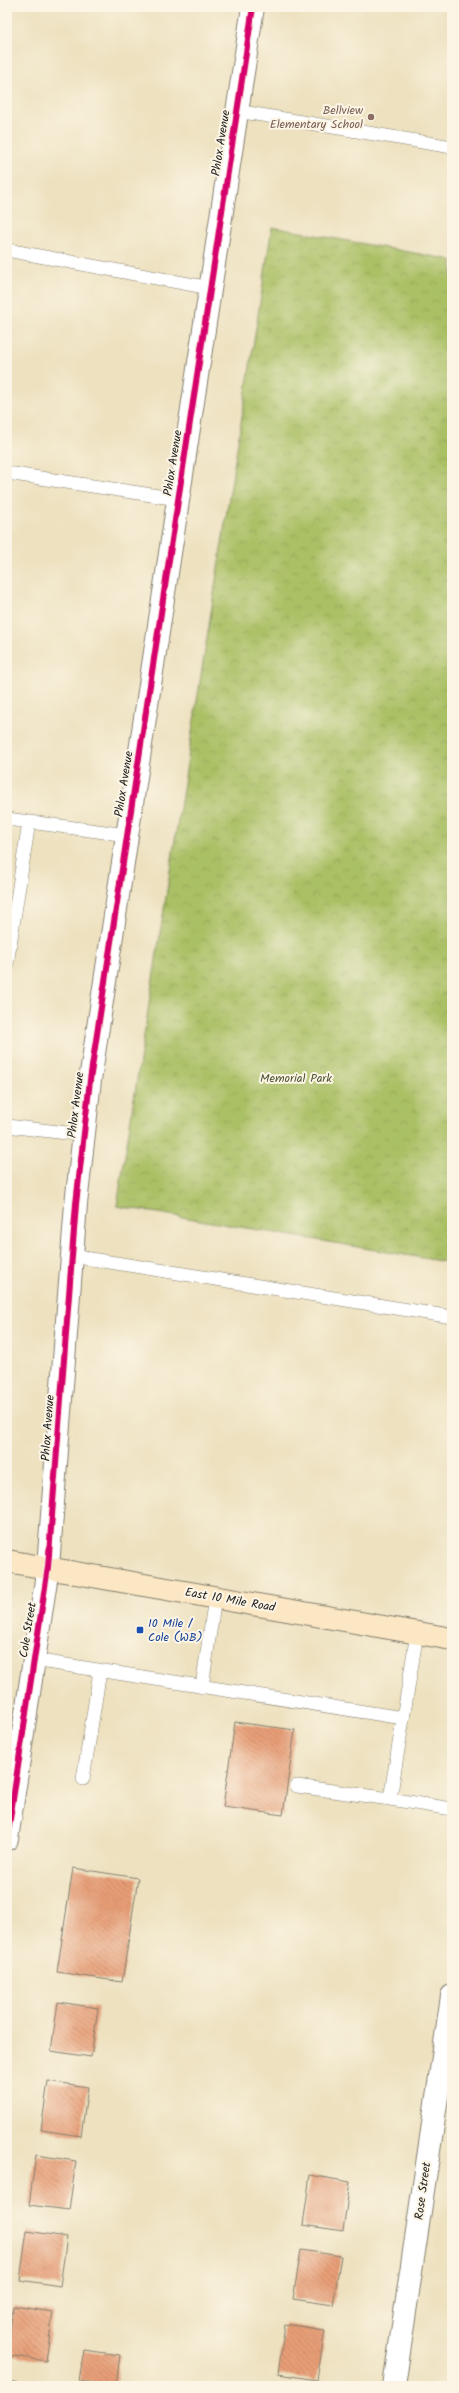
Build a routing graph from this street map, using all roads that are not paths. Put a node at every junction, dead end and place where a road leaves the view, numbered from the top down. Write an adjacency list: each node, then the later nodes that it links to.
1 (253, 7): 2 (street, Phlox Avenue)
2 (237, 111): 3 (lane); 5 (street, Phlox Avenue)
3 (452, 146)
4 (7, 250): 5 (lane)
5 (210, 288): 7 (street, Phlox Avenue)
6 (7, 473): 7 (lane)
7 (178, 499): 10 (street, Phlox Avenue)
8 (7, 819): 9 (lane)
9 (29, 822): 10 (lane); 11 (lane)
10 (127, 835): 13 (street, Phlox Avenue)
11 (7, 964)
12 (7, 1126): 13 (lane)
13 (84, 1135): 14 (street, Phlox Avenue)
14 (72, 1256): 15 (lane); 17 (street, Phlox Avenue)
15 (452, 1317)
16 (7, 1561): 17 (main road, East 10 Mile Road)
17 (48, 1568): 18 (main road, East 10 Mile Road); 21 (street, Cole Street)
18 (216, 1598): 19 (main road, East 10 Mile Road); 23 (lane)
19 (417, 1633): 20 (main road, East 10 Mile Road); 24 (lane)
20 (452, 1639)
21 (34, 1660): 22 (lane); 26 (street, Cole Street)
22 (100, 1671): 23 (lane); 25 (lane)
23 (202, 1686): 24 (lane)
24 (403, 1718): 28 (lane)
25 (82, 1779)
26 (11, 1785): 30 (street, Cole Street)
27 (297, 1786): 28 (lane)
28 (390, 1799): 29 (lane)
29 (452, 1809)
30 (7, 1839)
31 (452, 1996): 32 (street, Rose Street)
32 (394, 2386)

